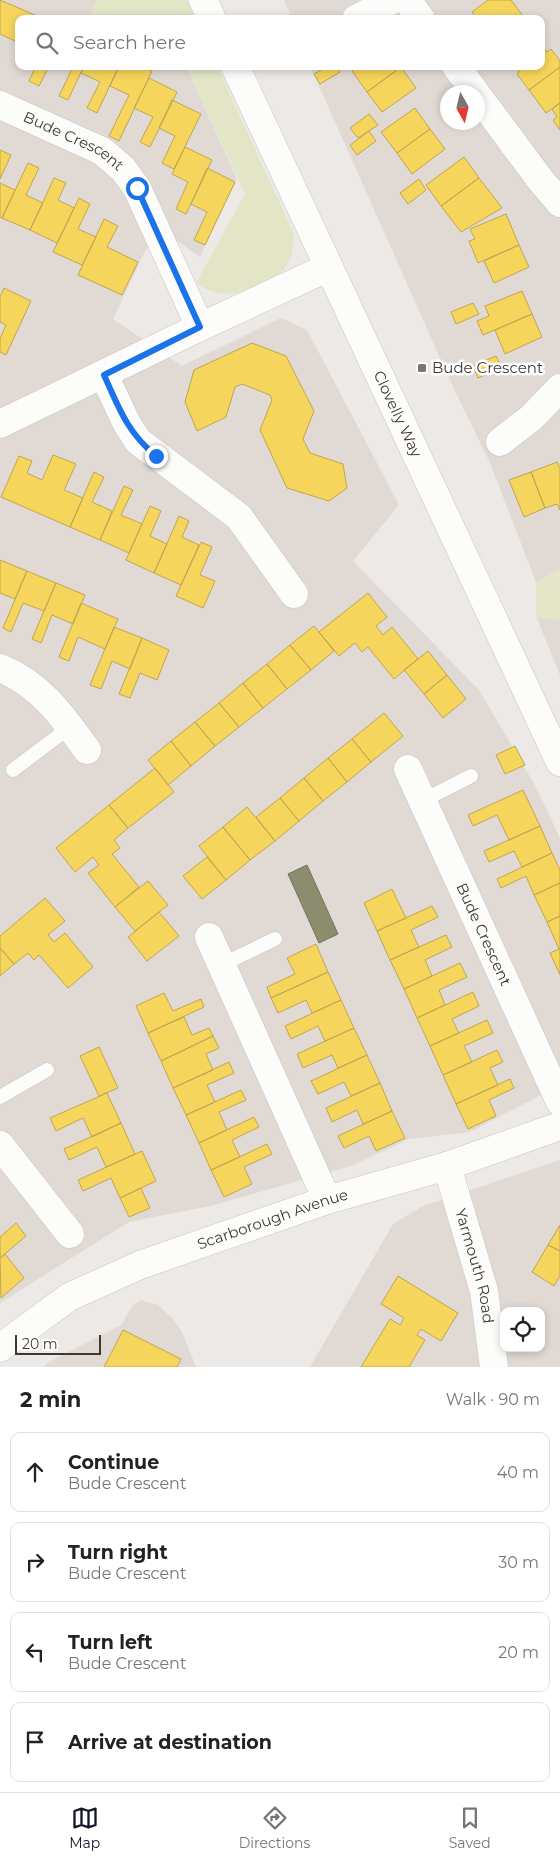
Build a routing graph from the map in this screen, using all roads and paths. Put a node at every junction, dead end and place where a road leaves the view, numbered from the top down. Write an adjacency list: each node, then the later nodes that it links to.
1 (203, 0): 4 (street)
2 (392, 0): 5 (street)
3 (407, 0): 6 (street)
4 (210, 15)
5 (364, 15)
6 (418, 15)
7 (242, 70): 13 (street, Clovelly Way)
8 (459, 70): 9 (street)
9 (470, 85)
10 (0, 105): 14 (street, Bude Crescent)
11 (485, 105): 12 (street)
12 (560, 203)
13 (329, 267): 14 (street); 23 (street, Clovelly Way)
14 (200, 327): 15 (street)
15 (104, 375): 17 (street); 19 (street)
16 (560, 388): 18 (street)
17 (0, 424)
18 (500, 442)
19 (294, 594)
20 (0, 668): 21 (street)
21 (70, 727): 22 (street); 25 (lane)
22 (87, 750)
23 (560, 762)
24 (408, 769): 27 (street, Bude Crescent)
25 (13, 770)
26 (471, 776): 27 (lane)
27 (424, 800): 33 (street, Bude Crescent)
28 (209, 937): 30 (street)
29 (275, 939): 30 (lane)
30 (221, 965): 37 (street)
31 (47, 1070): 32 (lane)
32 (0, 1098)
33 (560, 1102)
34 (560, 1126): 36 (street, Scarborough Avenue)
35 (0, 1145): 38 (street)
36 (447, 1166): 37 (street, Scarborough Avenue); 40 (street, Yarmouth Road)
37 (327, 1200): 39 (street, Scarborough Avenue)
38 (70, 1234)
39 (0, 1348)
40 (494, 1367)

